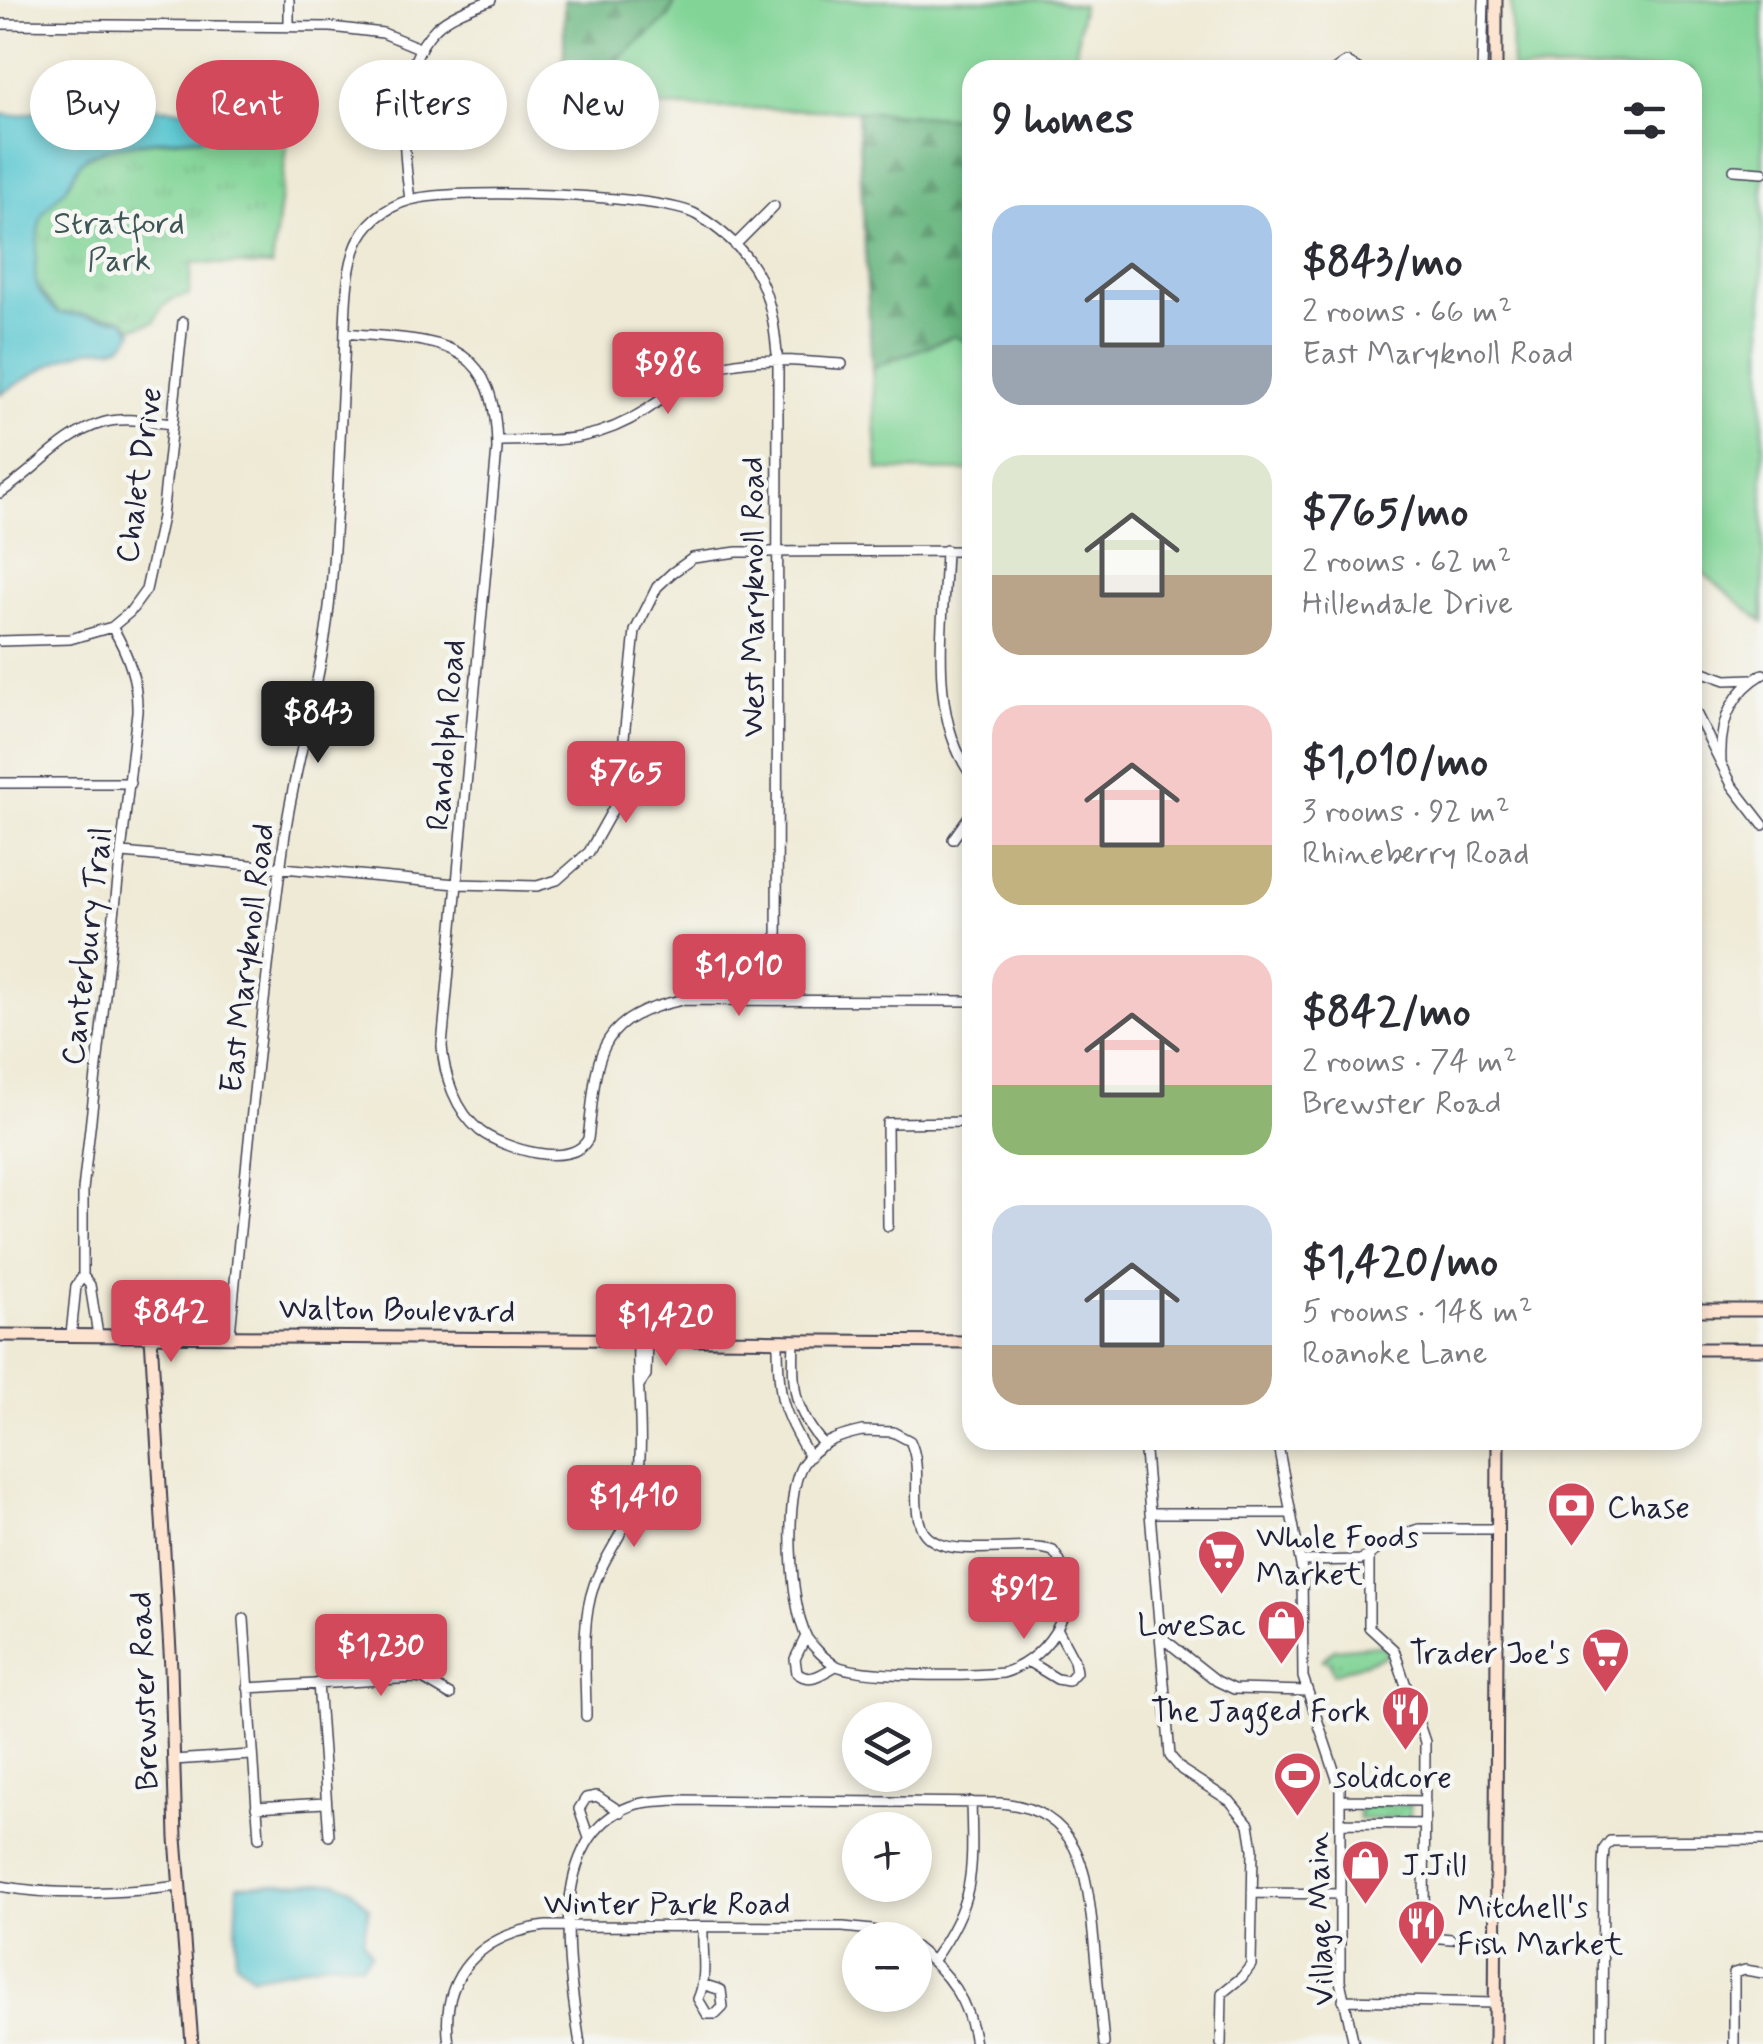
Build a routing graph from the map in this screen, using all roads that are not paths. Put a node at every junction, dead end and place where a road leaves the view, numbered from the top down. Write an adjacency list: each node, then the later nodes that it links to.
1 (289, 0): 6 (street)
2 (491, 0): 7 (street)
3 (1484, 0): 8 (street)
4 (1496, 0): 9 (street)
5 (0, 24): 6 (street)
6 (289, 26): 7 (street)
7 (419, 48): 12 (street)
8 (1482, 60)
9 (1496, 60)
10 (1734, 170): 11 (street)
11 (1763, 172)
12 (410, 200): 14 (street, West Maryknoll Road); 16 (street, East Maryknoll Road)
13 (774, 206): 14 (street)
14 (735, 244): 17 (street, West Maryknoll Road)
15 (183, 322): 19 (street, Chalet Drive)
16 (345, 333): 20 (street, Randolph Road); 38 (street, East Maryknoll Road)
17 (777, 360): 18 (street); 20 (street); 24 (street, West Maryknoll Road)
18 (842, 364)
19 (172, 424): 21 (street); 25 (street, Chalet Drive)
20 (497, 441): 39 (street, Randolph Road)
21 (0, 493)
22 (946, 550): 23 (street); 24 (street); 30 (street)
23 (962, 551)
24 (776, 552): 39 (street); 40 (street, West Maryknoll Road)
25 (112, 627): 26 (street); 33 (street, Canterbury Trail)
26 (0, 641)
27 (1702, 672): 28 (street)
28 (1759, 676): 31 (street)
29 (1702, 726): 31 (street)
30 (962, 760)
31 (1723, 770): 35 (street)
32 (0, 782): 33 (street)
33 (130, 783): 37 (street, Canterbury Trail)
34 (962, 826): 36 (street)
35 (1763, 826)
36 (953, 839)
37 (122, 853): 38 (street); 44 (street, Canterbury Trail)
38 (281, 867): 39 (street); 47 (street, East Maryknoll Road)
39 (456, 884): 40 (street, Randolph Road)
40 (777, 1000): 41 (street)
41 (962, 1002)
42 (962, 1122): 43 (street)
43 (888, 1226)
44 (83, 1276): 49 (street, Canterbury Trail); 50 (street, Canterbury Trail)
45 (1702, 1310): 46 (street)
46 (1763, 1310)
47 (230, 1334): 51 (street, Walton Boulevard); 52 (street, Walton Boulevard)
48 (0, 1335): 49 (street, Walton Boulevard)
49 (72, 1335): 50 (street, Walton Boulevard)
50 (98, 1335): 51 (street, Walton Boulevard)
51 (151, 1336): 80 (street, Brewster Road)
52 (643, 1340): 53 (street, Walton Boulevard); 78 (street)
53 (778, 1341): 54 (street, Walton Boulevard); 62 (street)
54 (794, 1341): 55 (street, Walton Boulevard); 58 (street)
55 (962, 1342)
56 (1702, 1349): 57 (street)
57 (1763, 1349)
58 (824, 1444): 62 (street); 69 (street)
59 (1145, 1450): 63 (street, Village Main)
60 (1280, 1450): 64 (street, Village Main)
61 (1498, 1450): 65 (street)
62 (810, 1457): 70 (street)
63 (1150, 1514): 64 (street); 71 (street, Village Main)
64 (1291, 1514): 67 (street, Village Main)
65 (1496, 1529): 66 (street); 105 (street)
66 (1369, 1555): 67 (street); 82 (street)
67 (1300, 1561): 76 (street, Village Main)
68 (244, 1619): 75 (street)
69 (1058, 1630): 72 (street); 72 (street)
70 (806, 1636): 73 (street); 73 (street)
71 (1160, 1636): 76 (street); 95 (street, Village Main)
72 (1029, 1662): 73 (street)
73 (836, 1666)
74 (318, 1683): 75 (street); 77 (street); 84 (street)
75 (248, 1688): 79 (street)
76 (1307, 1691): 81 (street, Village Main)
77 (450, 1695)
78 (586, 1716)
79 (251, 1755): 80 (street); 85 (street)
80 (173, 1760): 94 (street, Brewster Road)
81 (1341, 1800): 82 (street); 87 (street, Village Main)
82 (1424, 1801): 88 (street)
83 (971, 1802): 86 (street); 101 (street); 110 (street)
84 (325, 1803): 85 (street); 89 (street)
85 (256, 1807): 90 (street)
86 (621, 1812): 91 (street); 91 (street)
87 (1340, 1823): 88 (street); 96 (street, Village Main)
88 (1424, 1824): 100 (street)
89 (328, 1836)
90 (259, 1838)
91 (589, 1838): 97 (street)
92 (1763, 1840): 114 (street)
93 (0, 1886): 94 (street)
94 (180, 1886): 106 (street, Brewster Road)
95 (1252, 1893): 96 (street); 111 (street, Village Main)
96 (1340, 1894): 104 (street, Village Main)
97 (570, 1926): 98 (street, Winter Park Road); 107 (street, Winter Park Road); 108 (street)
98 (703, 1927): 99 (street, Winter Park Road); 103 (street)
99 (842, 1927)
100 (1451, 1940)
101 (932, 1960): 109 (street)
102 (1763, 1973): 115 (street)
103 (705, 1985)
104 (1343, 2000): 105 (street); 112 (street, Village Main)
105 (1495, 2003): 113 (street)
106 (192, 2044)
107 (449, 2044)
108 (580, 2044)
109 (975, 2044)
110 (1104, 2044)
111 (1220, 2044)
112 (1354, 2044)
113 (1495, 2044)
114 (1602, 2044)
115 (1734, 2044)

